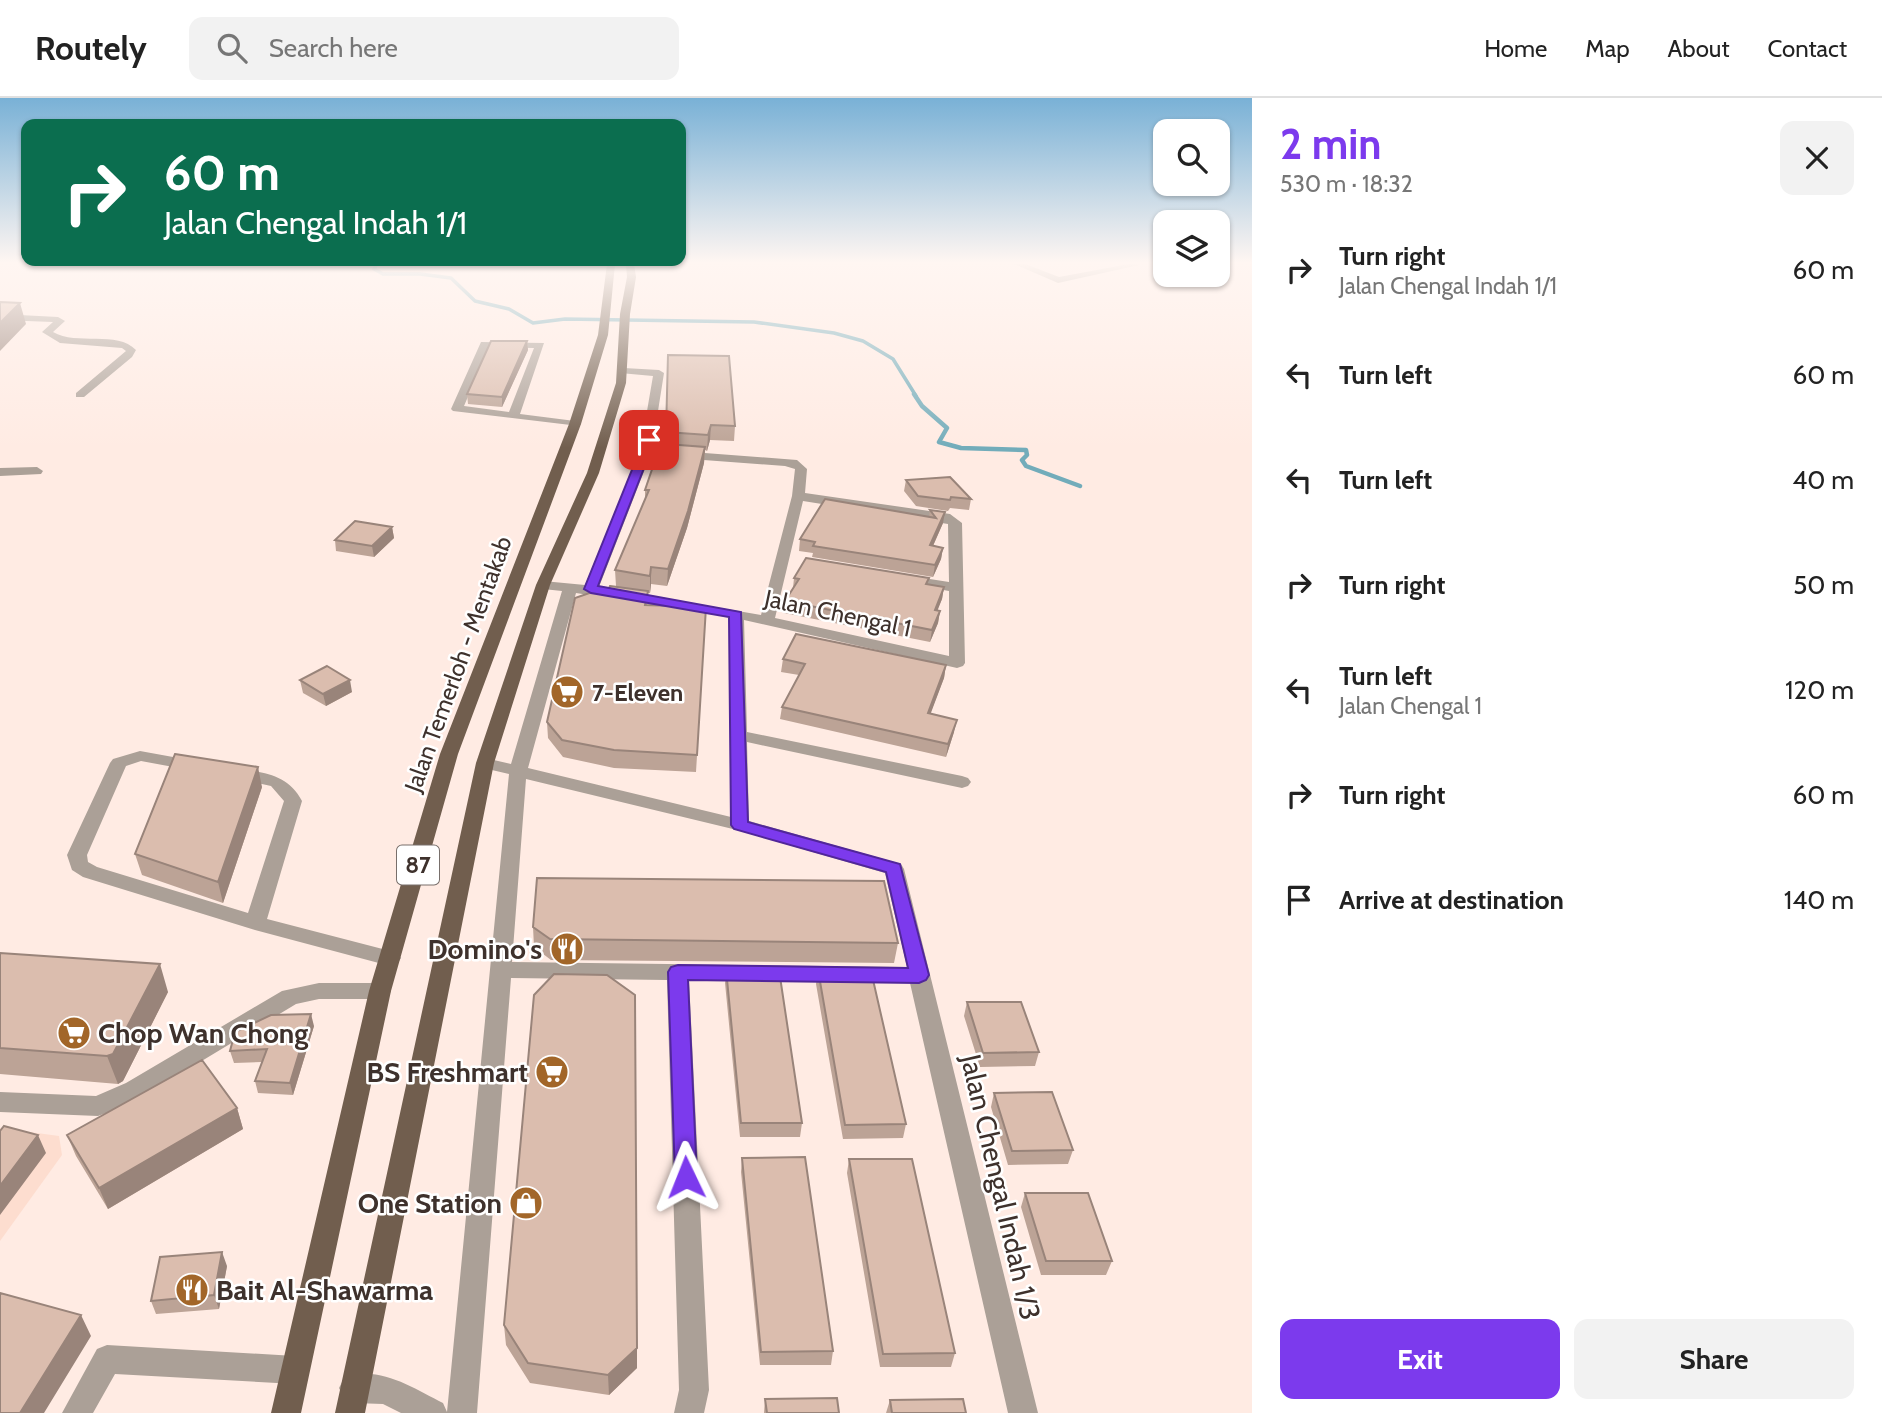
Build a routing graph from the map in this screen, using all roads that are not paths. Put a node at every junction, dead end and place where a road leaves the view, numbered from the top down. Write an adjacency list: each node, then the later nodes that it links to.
1 (55, 325): 5 (street)
2 (604, 325): 4 (main road, Jalan Temerloh - Mentakab / 87)
3 (625, 325): 4 (main road, Jalan Temerloh - Mentakab / 87)
4 (608, 380): 7 (main road, Jalan Temerloh - Mentakab / 87); 8 (street); 13 (main road, Jalan Temerloh - Mentakab / 87)
5 (79, 395)
6 (514, 414): 6 (street); 7 (street)
7 (575, 424): 25 (main road, Jalan Temerloh - Mentakab / 87)
8 (646, 452): 11 (street); 16 (street)
9 (37, 471): 10 (street)
10 (0, 472)
11 (798, 496): 15 (street); 18 (street)
12 (890, 577): 15 (street)
13 (543, 585): 14 (street, Jalan Chengal 1); 20 (main road, Jalan Temerloh - Mentakab / 87)
14 (570, 587): 16 (street, Jalan Chengal 1); 21 (street)
15 (956, 588): 18 (street, Jalan Chengal 1)
16 (591, 589): 17 (street, Jalan Chengal 1)
17 (736, 615): 18 (street, Jalan Chengal 1); 19 (street)
18 (767, 620)
19 (738, 735): 22 (street); 23 (street)
20 (485, 763): 21 (street); 32 (main road, Jalan Temerloh - Mentakab / 87)
21 (518, 772): 23 (street); 26 (street)
22 (962, 782)
23 (740, 825): 28 (street, Jalan Chengal Indah 1/3)
24 (255, 923): 24 (street); 25 (street)
25 (390, 958): 29 (main road, Jalan Temerloh - Mentakab / 87)
26 (501, 970): 27 (street); 36 (street)
27 (678, 972): 28 (street); 37 (street)
28 (919, 975): 38 (street, Jalan Chengal Indah 1/3)
29 (380, 991): 30 (street); 31 (main road, Jalan Temerloh - Mentakab / 87)
30 (0, 1102)
31 (295, 1370): 33 (street); 34 (main road, Jalan Temerloh - Mentakab / 87)
32 (352, 1400): 35 (street)
33 (77, 1413)
34 (286, 1413)
35 (433, 1413)
36 (463, 1413)
37 (689, 1413)
38 (1023, 1413)

